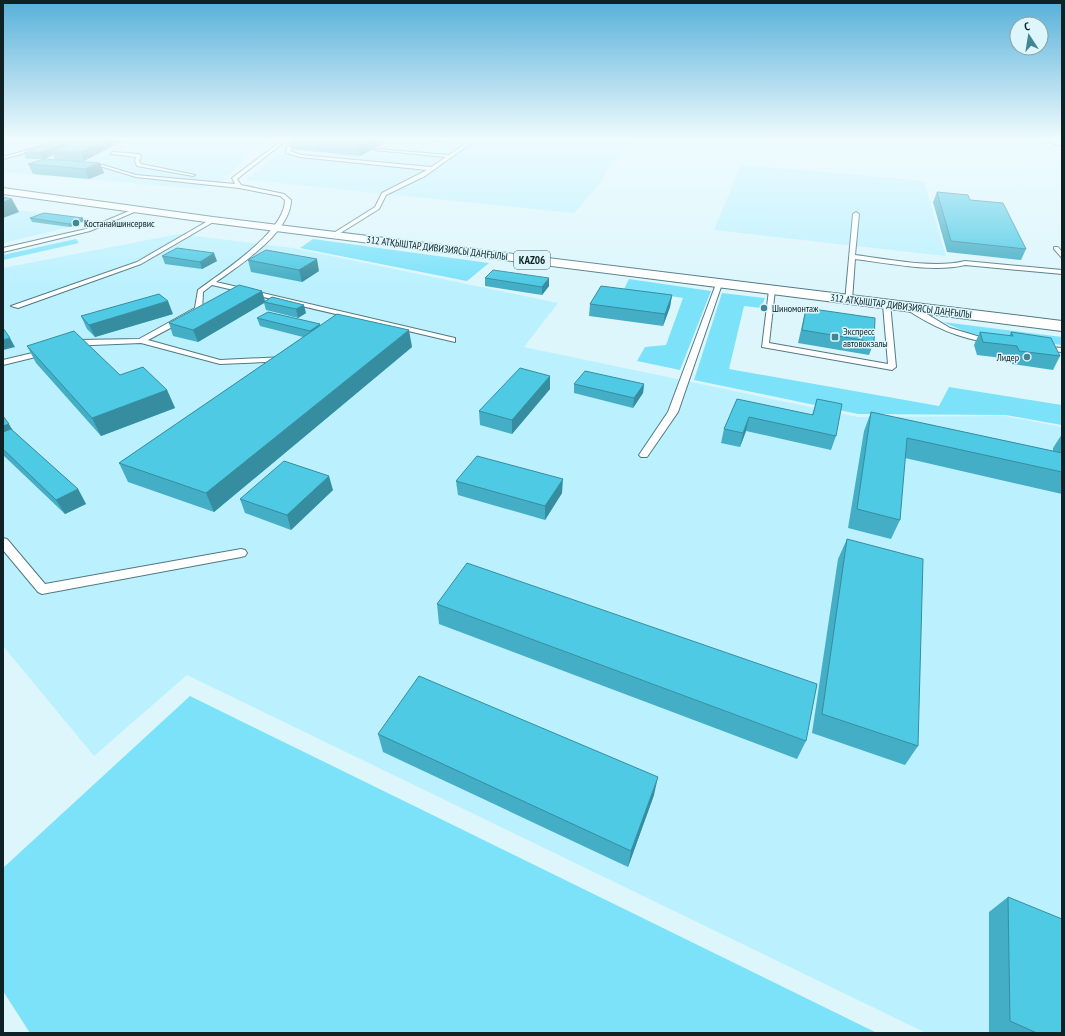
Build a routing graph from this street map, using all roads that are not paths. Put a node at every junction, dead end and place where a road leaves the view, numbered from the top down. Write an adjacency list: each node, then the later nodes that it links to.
1 (245, 187): 7 (lane)
2 (397, 187): 8 (lane)
3 (3, 191): 4 (main road, 312 АТҚЫШТАР ДИВИЗИЯСЫ ДАҢҒЫЛЫ / KАZ06)
4 (136, 210): 6 (main road, 312 АТҚЫШТАР ДИВИЗИЯСЫ ДАҢҒЫЛЫ / KАZ06); 10 (lane)
5 (856, 214): 12 (lane)
6 (213, 220): 7 (main road, 312 АТҚЫШТАР ДИВИЗИЯСЫ ДАҢҒЫЛЫ / KАZ06); 19 (lane)
7 (277, 227): 8 (main road, 312 АТҚЫШТАР ДИВИЗИЯСЫ ДАҢҒЫЛЫ / KАZ06); 14 (lane)
8 (334, 235): 15 (main road, 312 АТҚЫШТАР ДИВИЗИЯСЫ ДАҢҒЫЛЫ / KАZ06)
9 (1056, 248): 11 (lane)
10 (4, 249)
11 (1062, 256)
12 (852, 257): 13 (lane); 17 (lane)
13 (1062, 272)
14 (211, 283): 22 (lane); 23 (lane)
15 (719, 284): 16 (main road, 312 АТҚЫШТАР ДИВИЗИЯСЫ ДАҢҒЫЛЫ / KАZ06); 29 (lane)
16 (772, 290): 17 (main road, 312 АТҚЫШТАР ДИВИЗИЯСЫ ДАҢҒЫЛЫ / KАZ06); 18 (lane)
17 (848, 300): 18 (main road, 312 АТҚЫШТАР ДИВИЗИЯСЫ ДАҢҒЫЛЫ / KАZ06)
18 (887, 305): 20 (main road, 312 АТҚЫШТАР ДИВИЗИЯСЫ ДАҢҒЫЛЫ / KАZ06)
19 (15, 306)
20 (909, 307): 21 (main road, 312 АТҚЫШТАР ДИВИЗИЯСЫ ДАҢҒЫЛЫ / KАZ06); 24 (lane)
21 (1062, 326)
22 (452, 340)
23 (140, 341): 27 (lane); 28 (lane)
24 (1002, 342)
25 (1032, 346): 26 (lane)
26 (1062, 350)
27 (284, 359)
28 (3, 363)
29 (644, 456)
30 (3, 542): 31 (lane)
31 (241, 553)

